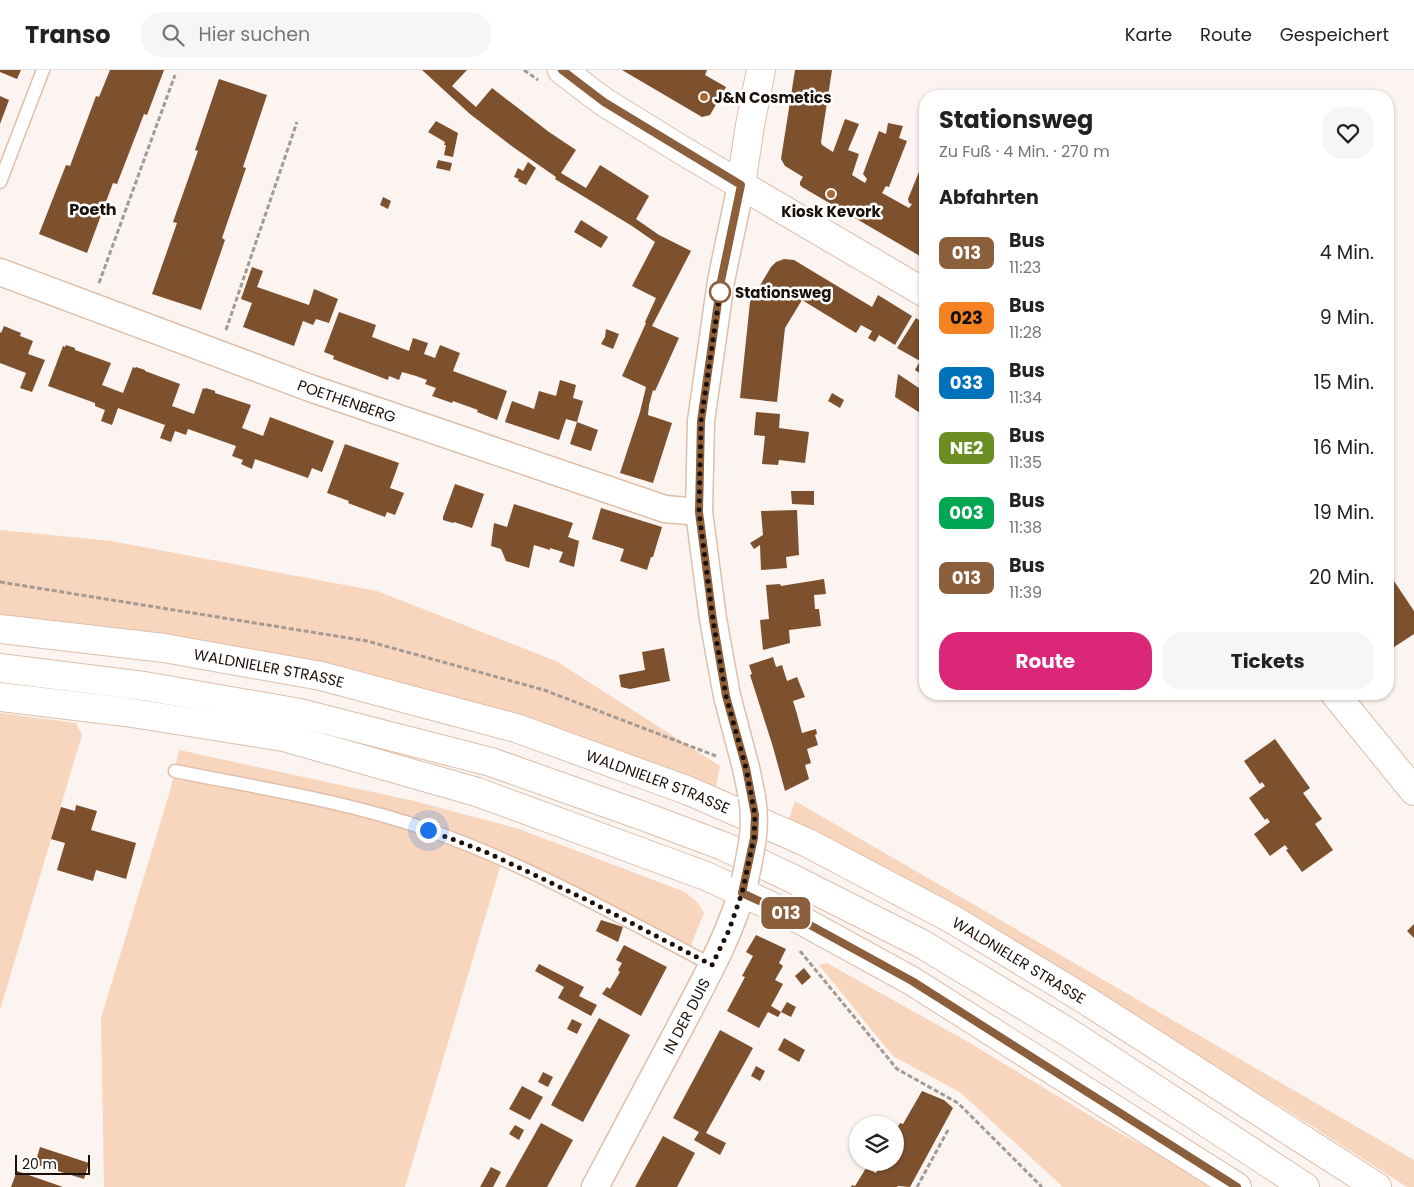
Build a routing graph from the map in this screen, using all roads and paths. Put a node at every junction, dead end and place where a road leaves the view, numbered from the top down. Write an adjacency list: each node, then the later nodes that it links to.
1 (43, 70): 6 (lane)
2 (562, 70): 7 (main road)
3 (761, 70): 7 (main road)
4 (175, 75): 10 (path)
5 (297, 122): 11 (path)
6 (0, 182)
7 (741, 185): 9 (main road); 12 (street, IN DER DUIS)
8 (0, 272): 10 (street, POETHENBERG)
9 (919, 289)
10 (90, 306): 11 (street, POETHENBERG)
11 (218, 353): 12 (street, POETHENBERG)
12 (699, 512): 18 (street, IN DER DUIS)
13 (0, 582): 18 (path)
14 (0, 630): 30 (main road, WALDNIELER STRASSE)
15 (0, 668): 29 (main road)
16 (0, 697): 21 (main road)
17 (1340, 700): 20 (main road)
18 (746, 768): 21 (street, IN DER DUIS, bridge)
19 (175, 771): 23 (lane)
20 (1414, 791)
21 (743, 886): 23 (street, IN DER DUIS); 28 (main road)
22 (800, 951): 27 (path)
23 (712, 965): 25 (street, IN DER DUIS)
24 (948, 1130): 26 (path)
25 (595, 1187)
26 (917, 1187)
27 (1042, 1187)
28 (1237, 1187)
29 (1305, 1187)
30 (1377, 1187)

